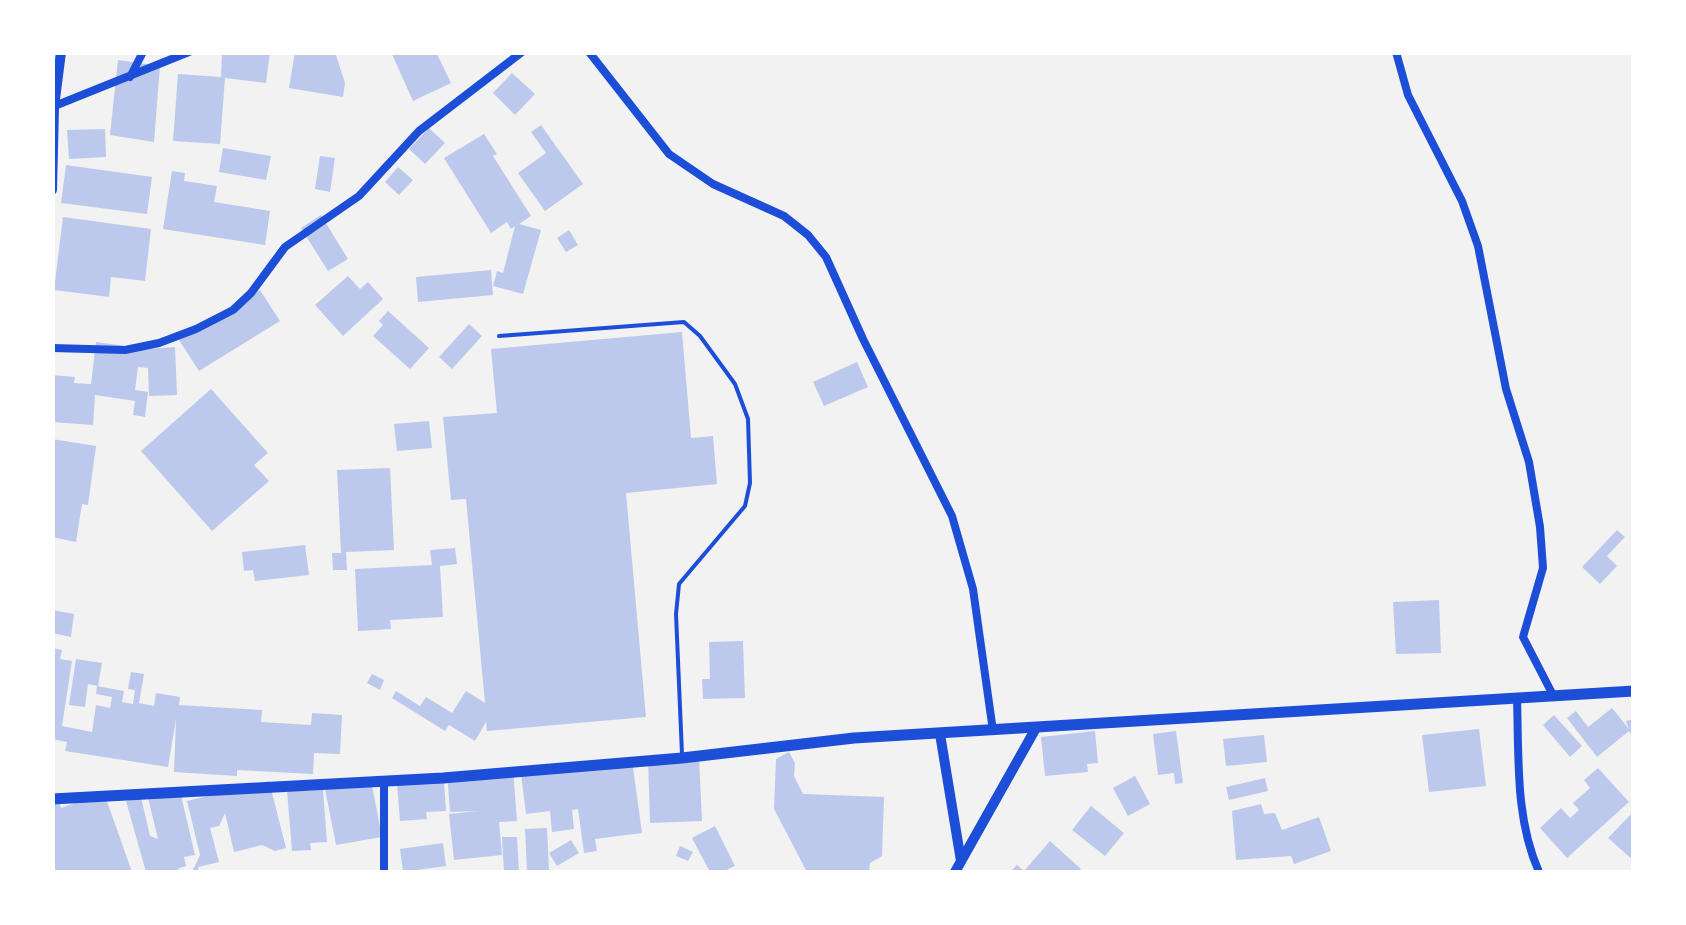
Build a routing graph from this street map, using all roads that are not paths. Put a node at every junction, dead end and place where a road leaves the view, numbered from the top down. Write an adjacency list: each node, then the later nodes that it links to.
1 (61, 52): 8 (street)
2 (144, 52): 7 (street)
3 (189, 52): 7 (street)
4 (522, 52): 11 (street)
5 (589, 52): 16 (street)
6 (1396, 52): 13 (street)
7 (130, 78): 8 (street)
8 (53, 107): 9 (street)
9 (52, 190)
10 (499, 336): 18 (lane)
11 (52, 348)
12 (1634, 691): 13 (main road)
13 (1554, 697): 14 (main road)
14 (1517, 699): 15 (main road); 23 (street)
15 (1036, 728): 16 (main road); 21 (street)
16 (993, 731): 17 (main road)
17 (940, 734): 18 (main road); 21 (street)
18 (682, 758): 19 (main road)
19 (384, 781): 20 (main road); 22 (street)
20 (52, 799)
21 (958, 867)
22 (384, 872)
23 (1539, 872)

